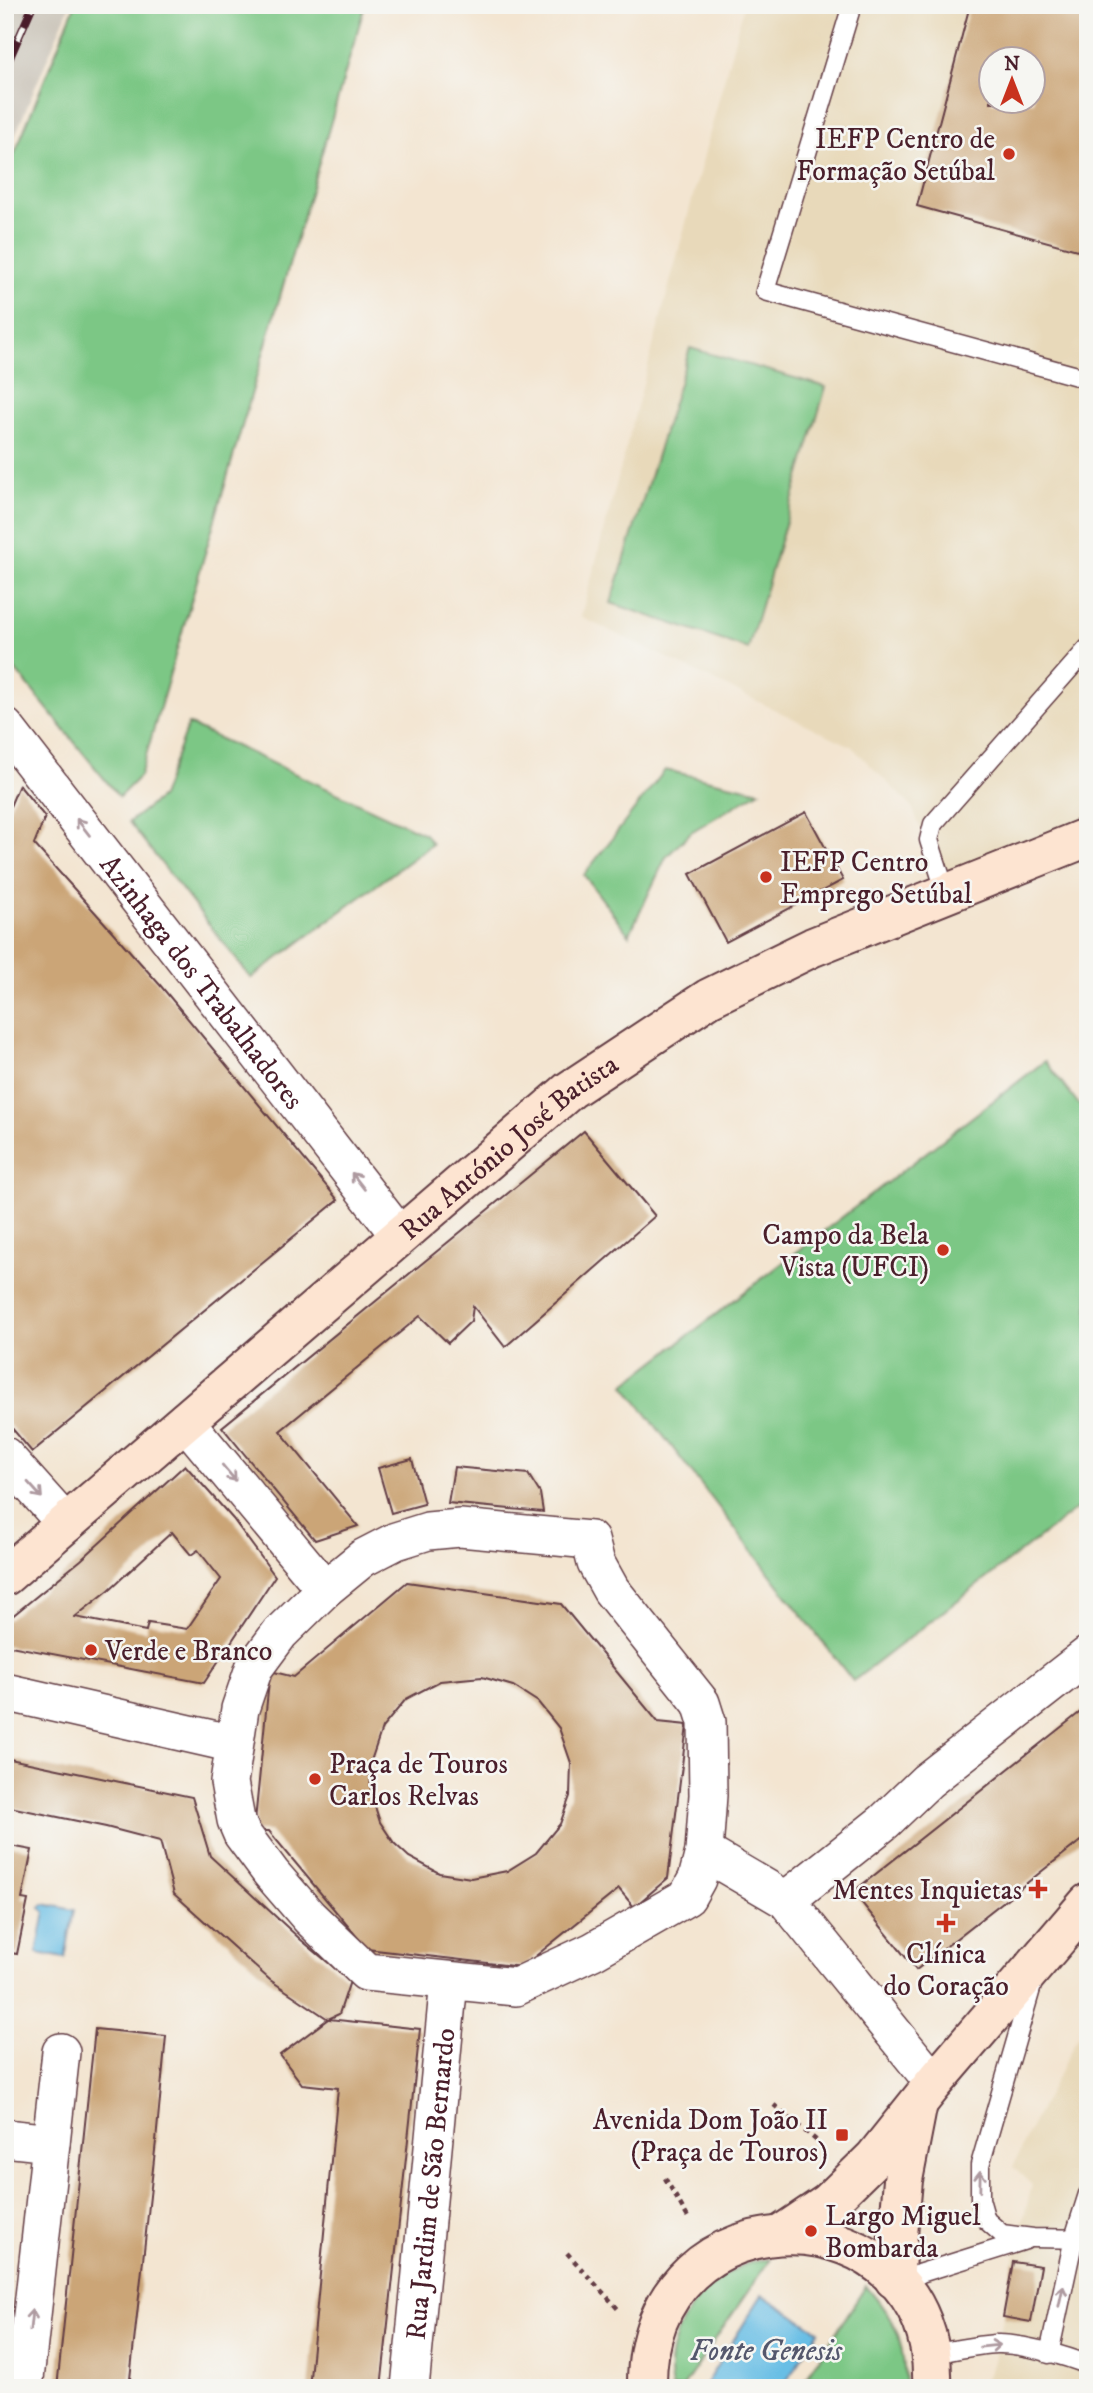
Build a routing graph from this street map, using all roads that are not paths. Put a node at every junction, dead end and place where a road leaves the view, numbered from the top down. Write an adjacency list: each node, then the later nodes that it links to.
1 (852, 5): 2 (lane)
2 (1088, 379)
3 (1088, 648): 6 (lane)
4 (5, 727): 7 (street, Azinhaga dos Trabalhadores, one-way to 4)
5 (1088, 837): 6 (main road, Rua António José Batista)
6 (946, 893): 7 (main road, Rua António José Batista)
7 (399, 1235): 8 (main road, Rua António José Batista)
8 (185, 1421): 10 (main road, Rua António José Batista); 12 (street, one-way to 12)
9 (5, 1456): 10 (street, one-way to 10)
10 (65, 1524): 11 (main road, Rua António José Batista)
11 (5, 1576)
12 (325, 1589): 15 (street); 16 (street)
13 (1088, 1655): 17 (street)
14 (5, 1692): 15 (street)
15 (234, 1744): 20 (street)
16 (704, 1852): 17 (street); 20 (street)
17 (786, 1900): 22 (street)
18 (1088, 1903): 19 (main road)
19 (1040, 1956): 22 (main road); 27 (lane, one-way to 19)
20 (449, 1981): 35 (street, Rua Jardim de São Bernardo)
21 (61, 2052): 24 (street)
22 (925, 2094): 26 (main road); 29 (main road)
23 (5, 2138): 24 (street)
24 (51, 2143): 34 (street, one-way to 24)
25 (1088, 2194): 28 (lane)
26 (782, 2234): 29 (main road); 33 (main road)
27 (1033, 2238): 28 (lane); 29 (lane)
28 (1081, 2239): 30 (lane, one-way to 28)
29 (896, 2282): 32 (main road)
30 (1049, 2354): 31 (lane); 32 (lane, one-way to 30)
31 (1088, 2365)
32 (931, 2371)
33 (642, 2382)
34 (24, 2388)
35 (410, 2388)

